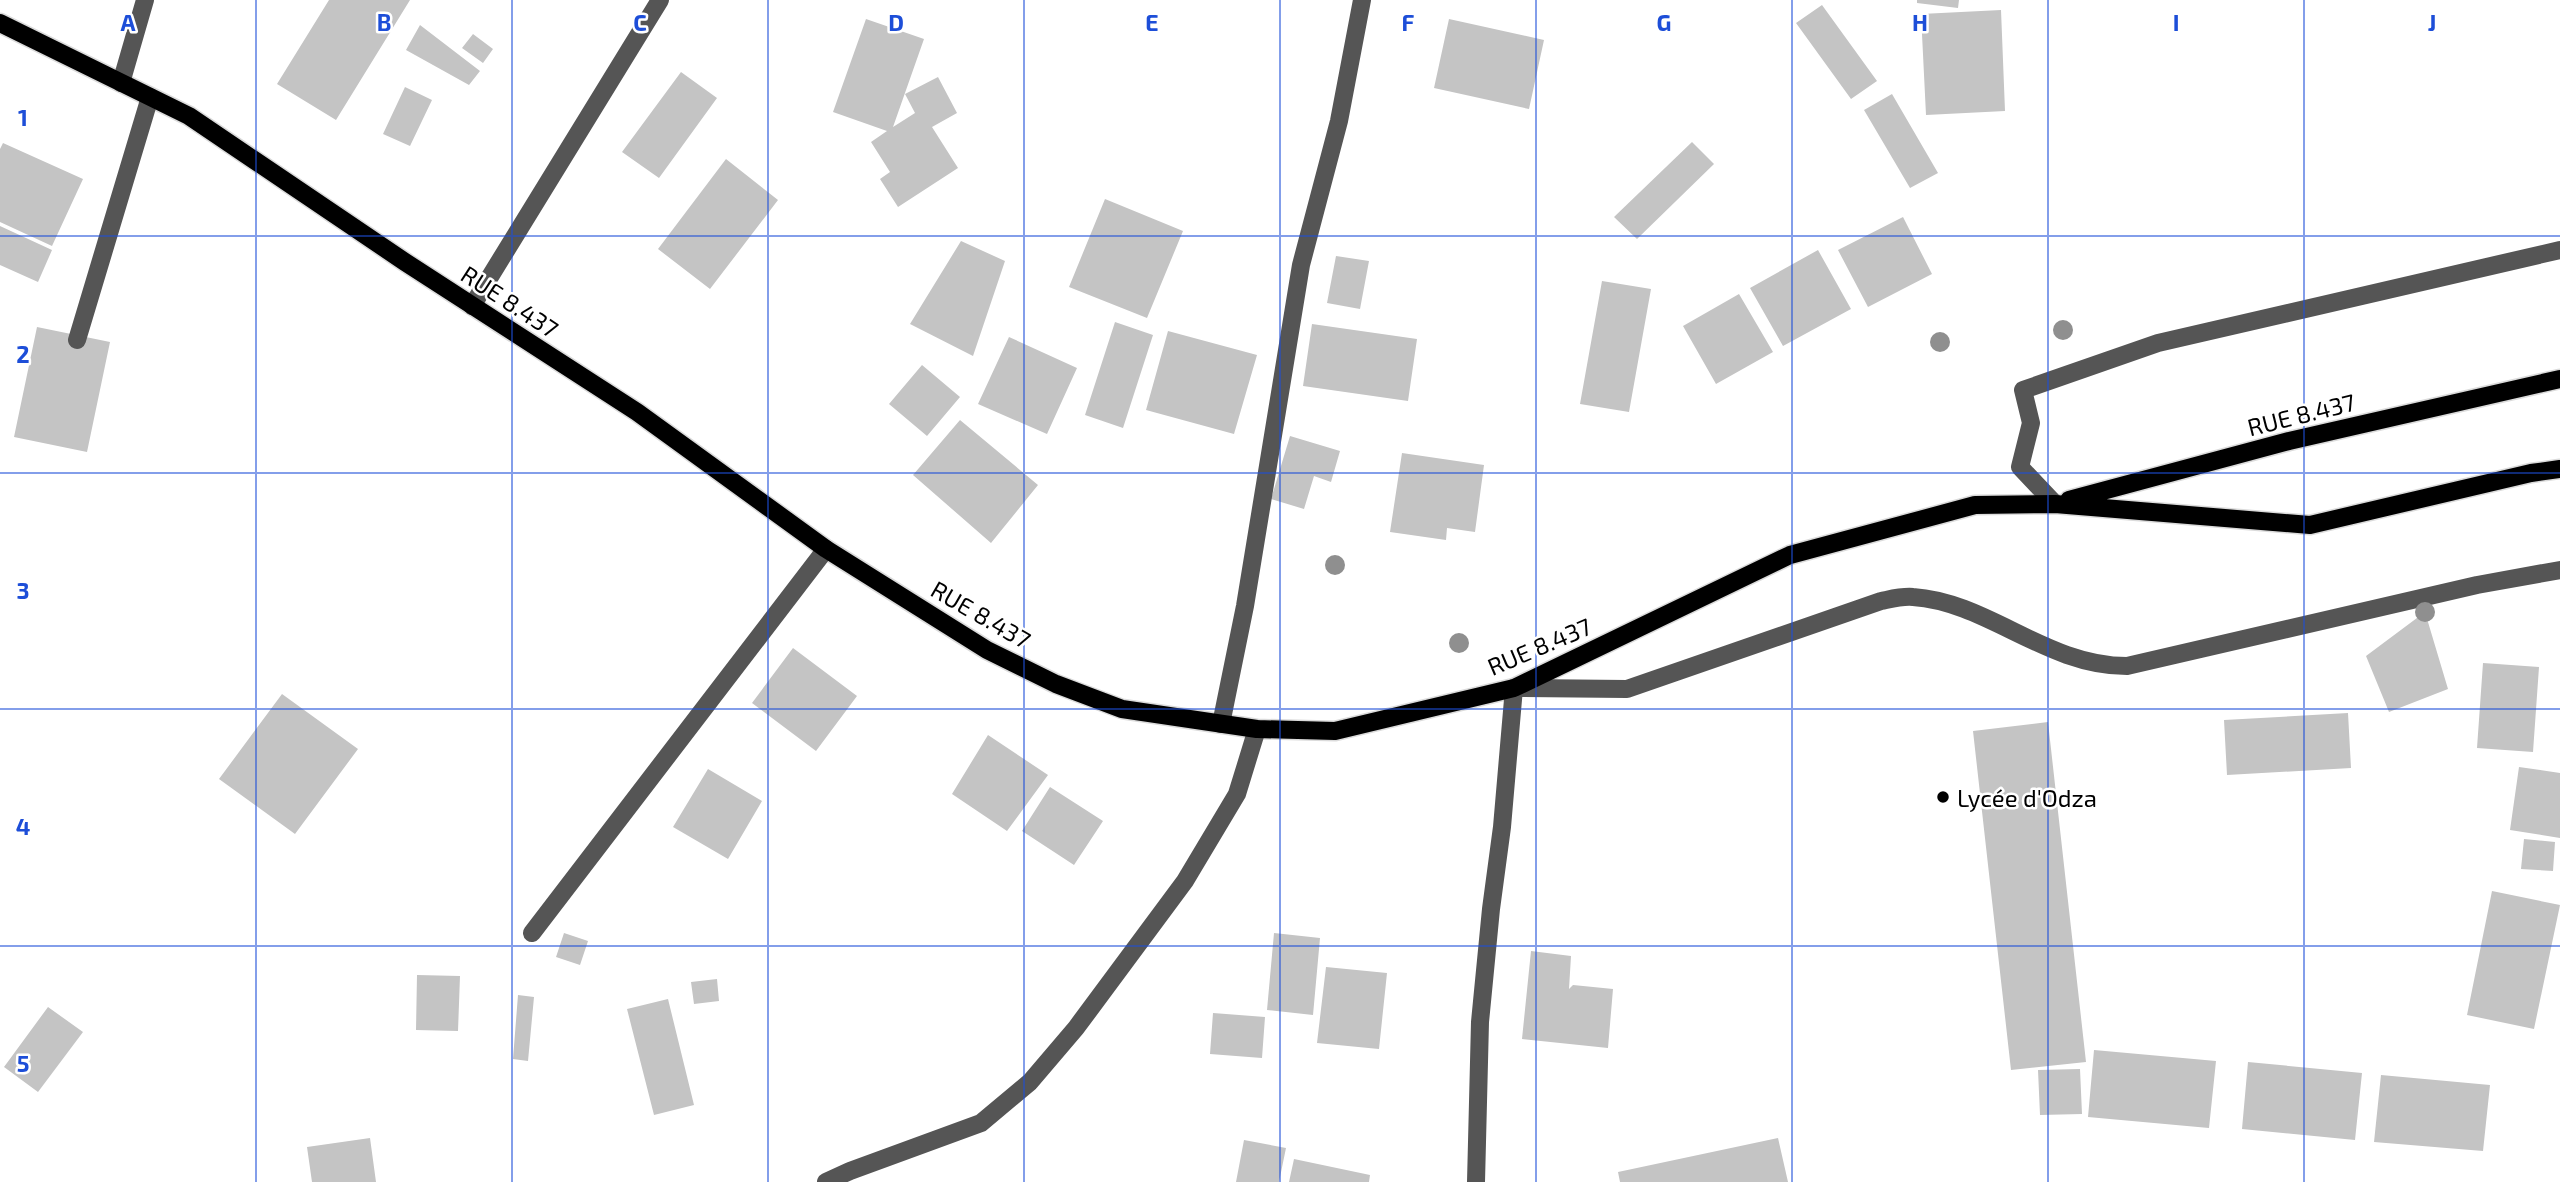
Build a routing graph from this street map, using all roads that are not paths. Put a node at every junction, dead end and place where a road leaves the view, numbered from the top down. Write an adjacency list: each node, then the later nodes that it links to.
1 (145, 0): 5 (street)
2 (660, 0): 8 (street)
3 (1362, 0): 16 (street)
4 (0, 23): 5 (main road, RUE 8.437)
5 (121, 82): 6 (main road, RUE 8.437)
6 (150, 97): 8 (main road, RUE 8.437); 9 (street)
7 (2560, 250): 12 (street)
8 (472, 306): 13 (main road, RUE 8.437)
9 (77, 340)
10 (2560, 379): 12 (main road, RUE 8.437)
11 (2560, 469): 12 (main road, RUE 8.437)
12 (2055, 504): 15 (main road, RUE 8.437)
13 (826, 549): 16 (main road, RUE 8.437); 18 (street)
14 (2560, 570): 15 (street)
15 (1514, 688): 17 (main road, RUE 8.437); 20 (street)
16 (1221, 724): 17 (main road, RUE 8.437)
17 (1257, 729): 19 (street)
18 (532, 933)
19 (826, 1182)
20 (1476, 1182)

